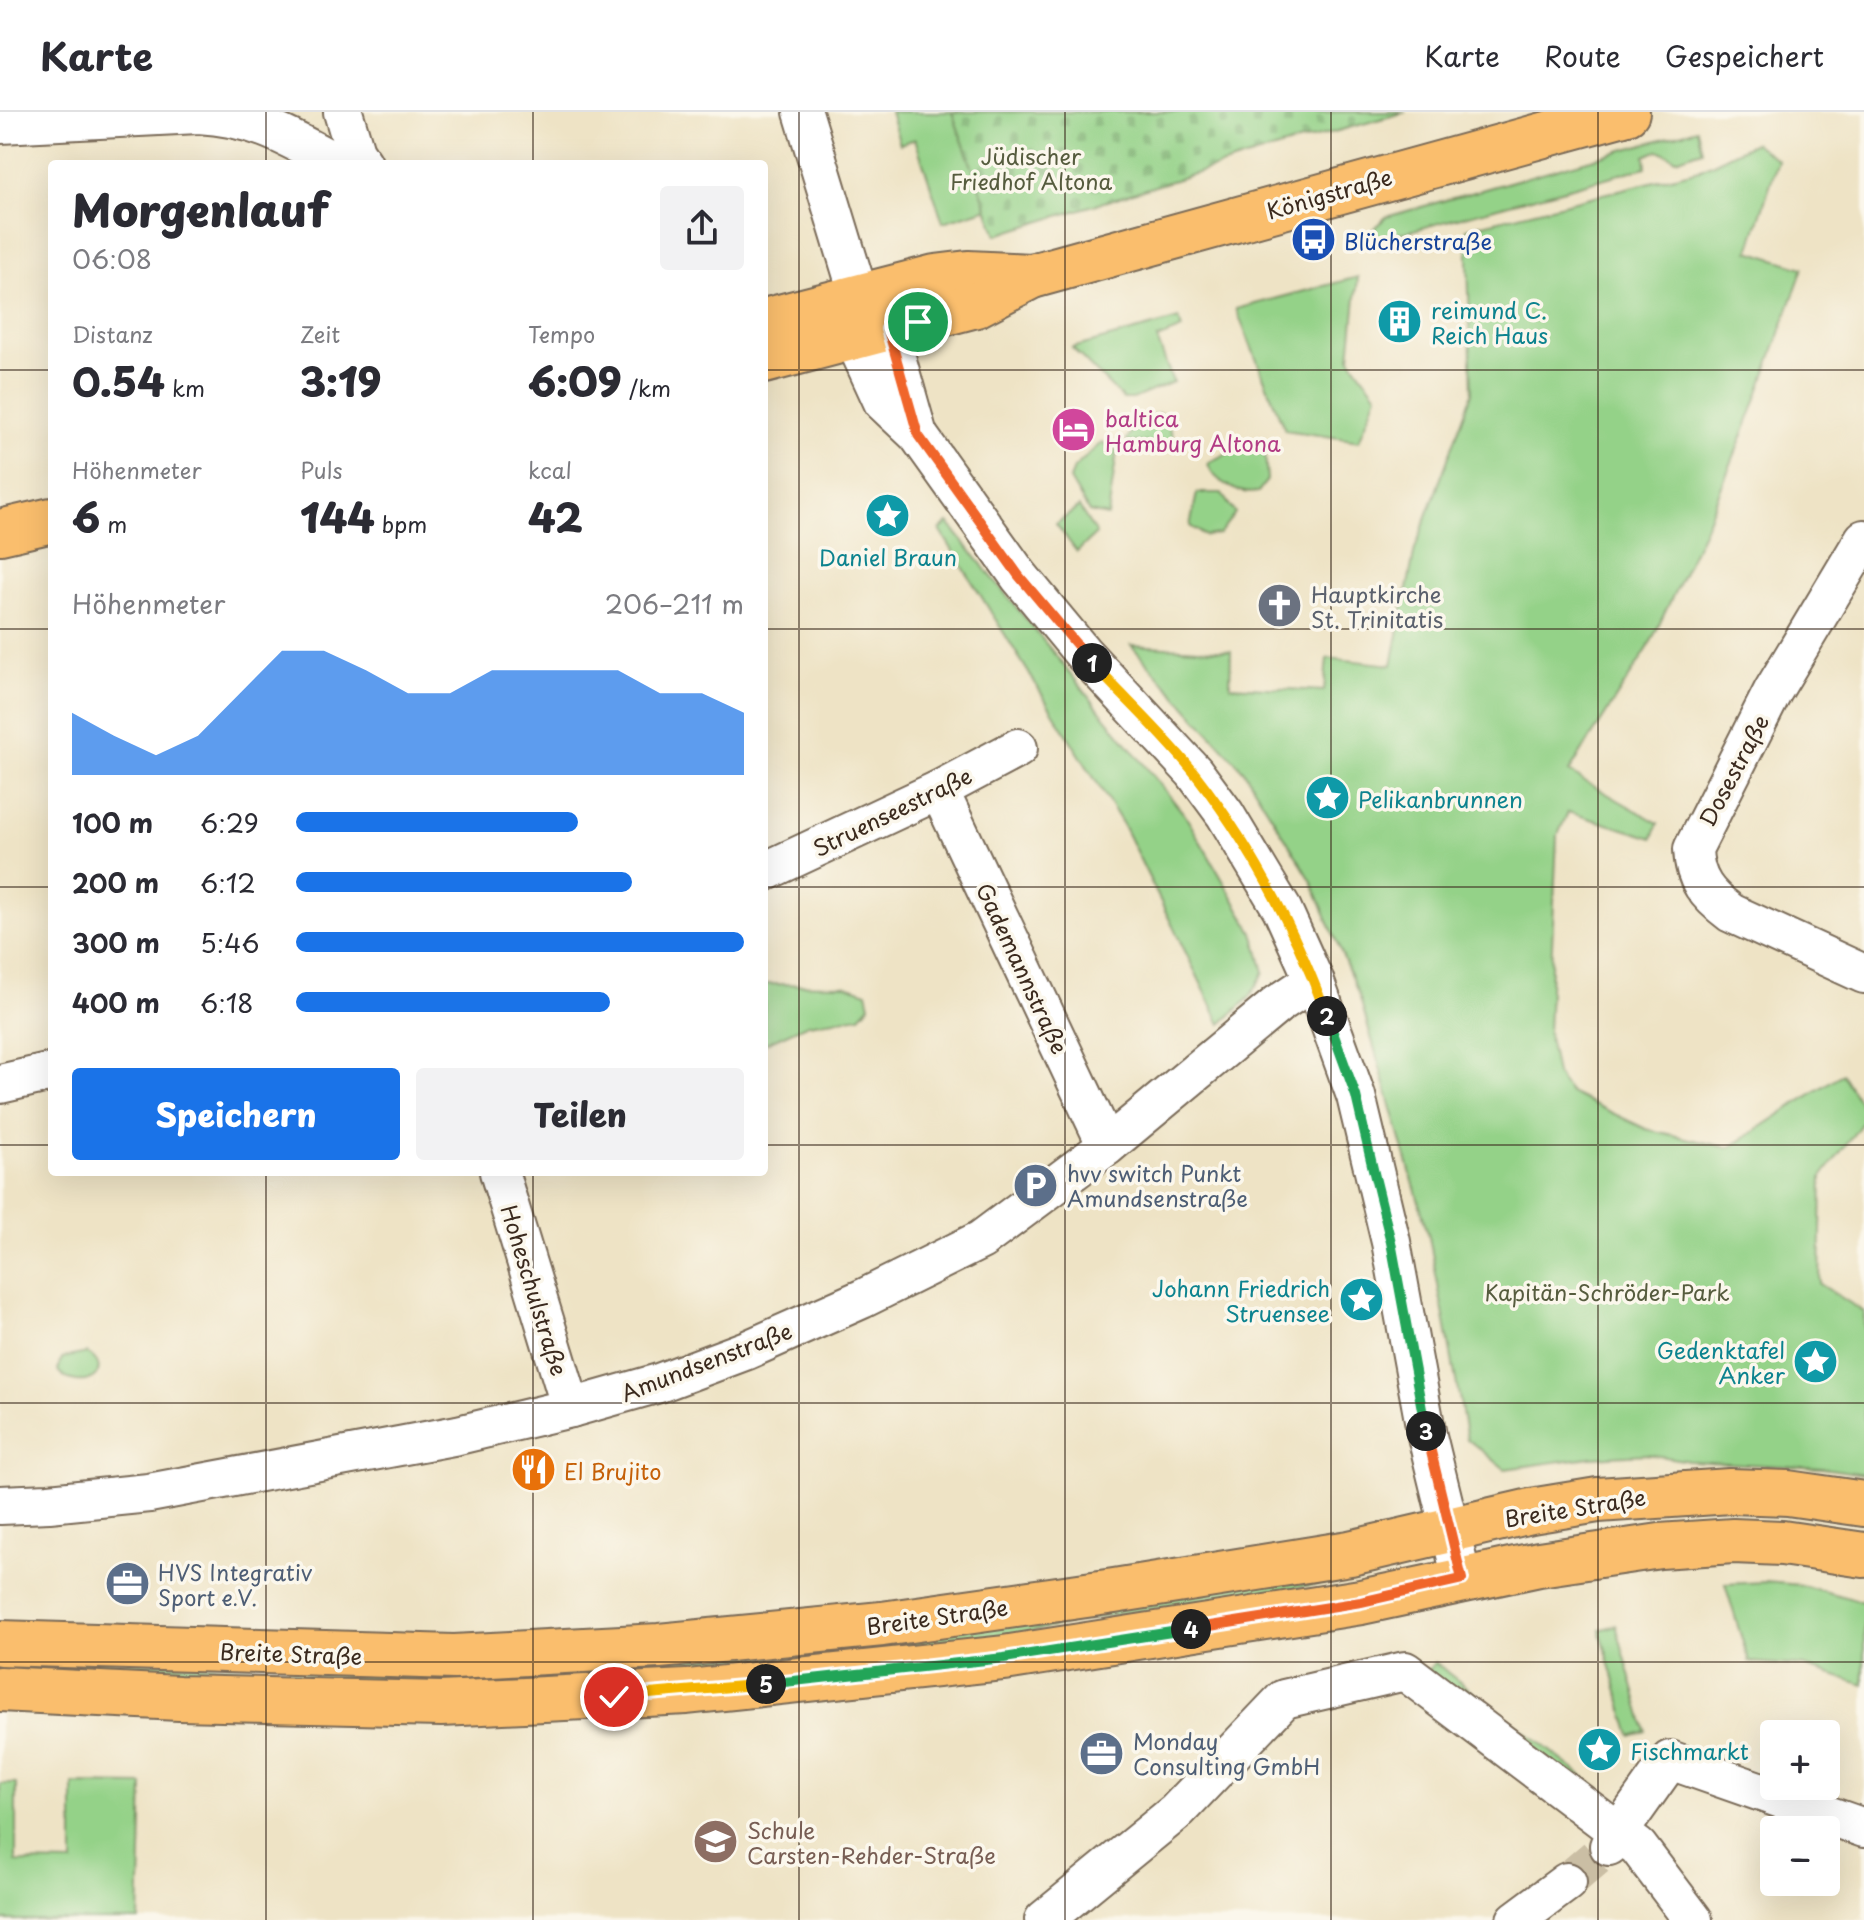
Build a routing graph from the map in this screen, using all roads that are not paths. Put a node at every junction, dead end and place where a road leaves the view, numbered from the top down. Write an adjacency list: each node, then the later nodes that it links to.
1 (322, 112): 7 (street)
2 (343, 112): 9 (street)
3 (803, 112): 11 (street)
4 (1627, 112): 10 (main road, Königstraße)
5 (75, 117): 6 (street); 7 (street)
6 (0, 124)
7 (292, 126): 8 (street)
8 (333, 160)
9 (360, 160)
10 (1032, 276): 11 (main road, Königstraße); 13 (main road, Königstraße)
11 (859, 296): 12 (main road, Königstraße); 13 (street)
12 (768, 320)
13 (871, 334): 14 (main road, Königstraße); 22 (street)
14 (768, 360)
15 (48, 521): 16 (main road)
16 (0, 532)
17 (1864, 539): 21 (street, Dosestraße)
18 (1018, 748): 19 (street, Struenseestraße)
19 (939, 790): 20 (street, Struenseestraße); 25 (street, Gademannstraße)
20 (768, 870)
21 (1864, 974)
22 (1314, 980): 25 (street, Amundsenstraße); 30 (street)
23 (48, 1073): 24 (street)
24 (0, 1084)
25 (1107, 1146): 27 (street, Amundsenstraße)
26 (500, 1176): 27 (street, Hoheschulstraße)
27 (571, 1408): 29 (street, Amundsenstraße)
28 (1864, 1504): 30 (main road, Breite Straße)
29 (0, 1505)
30 (1449, 1532): 32 (street); 33 (main road, Breite Straße)
31 (1864, 1555): 32 (main road)
32 (1462, 1579): 34 (main road)
33 (0, 1643)
34 (0, 1689)
35 (1864, 1828): 36 (street)
36 (1614, 1839): 38 (street); 40 (street)
37 (1567, 1882): 39 (street)
38 (1044, 1920)
39 (1516, 1920)
40 (1693, 1920)

